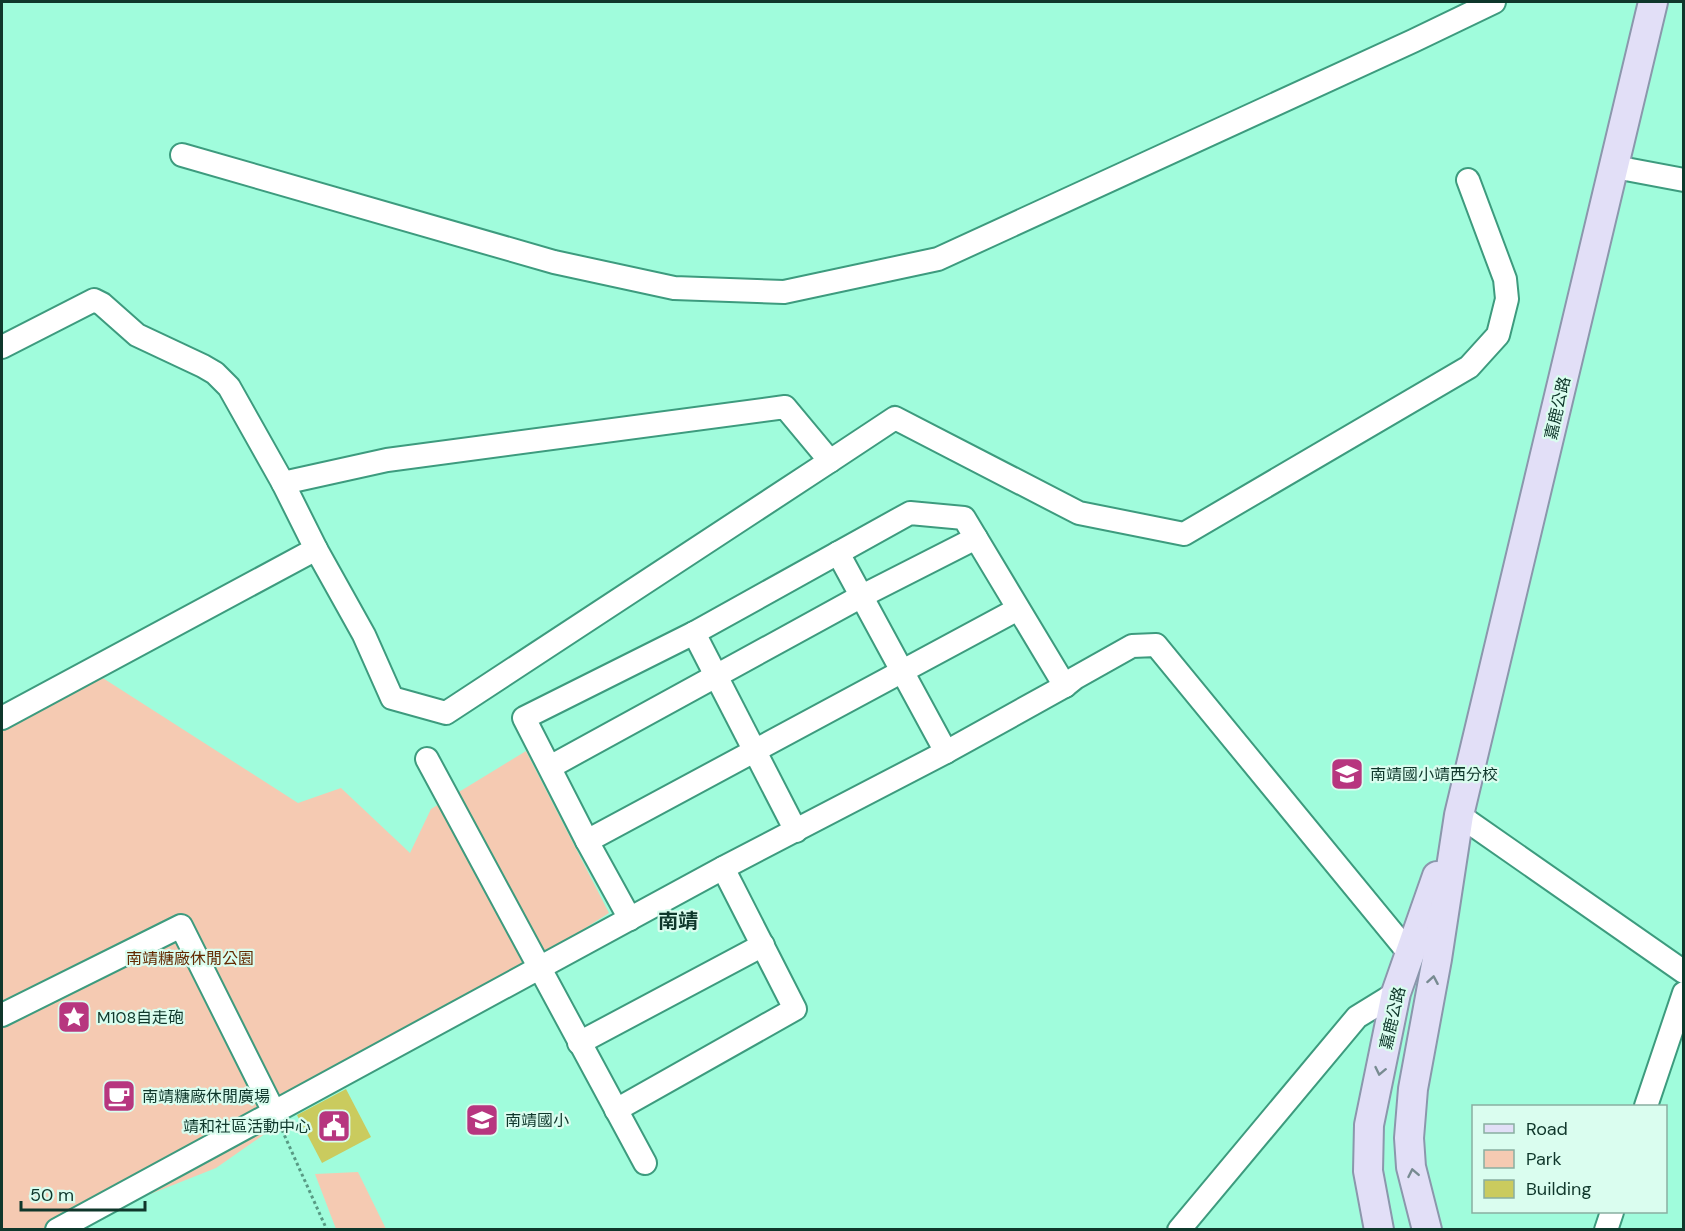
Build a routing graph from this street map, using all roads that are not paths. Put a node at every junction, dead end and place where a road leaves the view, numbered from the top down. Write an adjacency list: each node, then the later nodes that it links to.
1 (1494, 2): 3 (lane)
2 (1653, 2): 4 (main road, 嘉鹿公路)
3 (182, 155)
4 (1615, 167): 6 (lane); 24 (main road, 嘉鹿公路)
5 (1468, 180): 8 (lane)
6 (1683, 180)
7 (2, 347): 9 (lane)
8 (830, 461): 9 (lane); 11 (lane)
9 (283, 483): 11 (lane)
10 (976, 537): 12 (lane); 13 (lane); 14 (lane)
11 (316, 549): 19 (lane)
12 (838, 553): 13 (lane); 15 (lane)
13 (860, 597): 16 (lane); 17 (lane)
14 (1018, 609): 16 (lane); 18 (lane)
15 (694, 633): 17 (lane); 23 (lane)
16 (902, 673): 20 (lane); 21 (lane)
17 (716, 676): 20 (lane); 23 (lane)
18 (1065, 686): 21 (lane); 30 (lane)
19 (2, 718)
20 (754, 751): 25 (lane); 26 (lane)
21 (946, 752): 25 (lane)
22 (427, 759): 31 (lane)
23 (550, 767): 26 (lane)
24 (1459, 815): 30 (main road, 嘉鹿公路); 32 (lane); 45 (main road, 嘉鹿公路, one-way to 24)
25 (796, 831): 27 (lane)
26 (587, 841): 28 (lane)
27 (723, 868): 28 (lane); 29 (lane)
28 (630, 919): 31 (lane)
29 (763, 945): 36 (lane); 38 (lane)
30 (1409, 953): 33 (main road, 嘉鹿公路)
31 (538, 969): 36 (lane); 39 (lane)
32 (1683, 972)
33 (1396, 993): 43 (lane); 44 (main road, 嘉鹿公路, one-way to 44)
34 (1683, 993): 37 (lane)
35 (2, 1016): 39 (lane)
36 (579, 1043): 38 (lane)
37 (1647, 1105)
38 (616, 1110): 40 (lane)
39 (274, 1112): 42 (lane)
40 (645, 1163)
41 (1612, 1213): 46 (lane)
42 (57, 1230)
43 (1179, 1230)
44 (1378, 1230)
45 (1427, 1230)
46 (1606, 1230)

